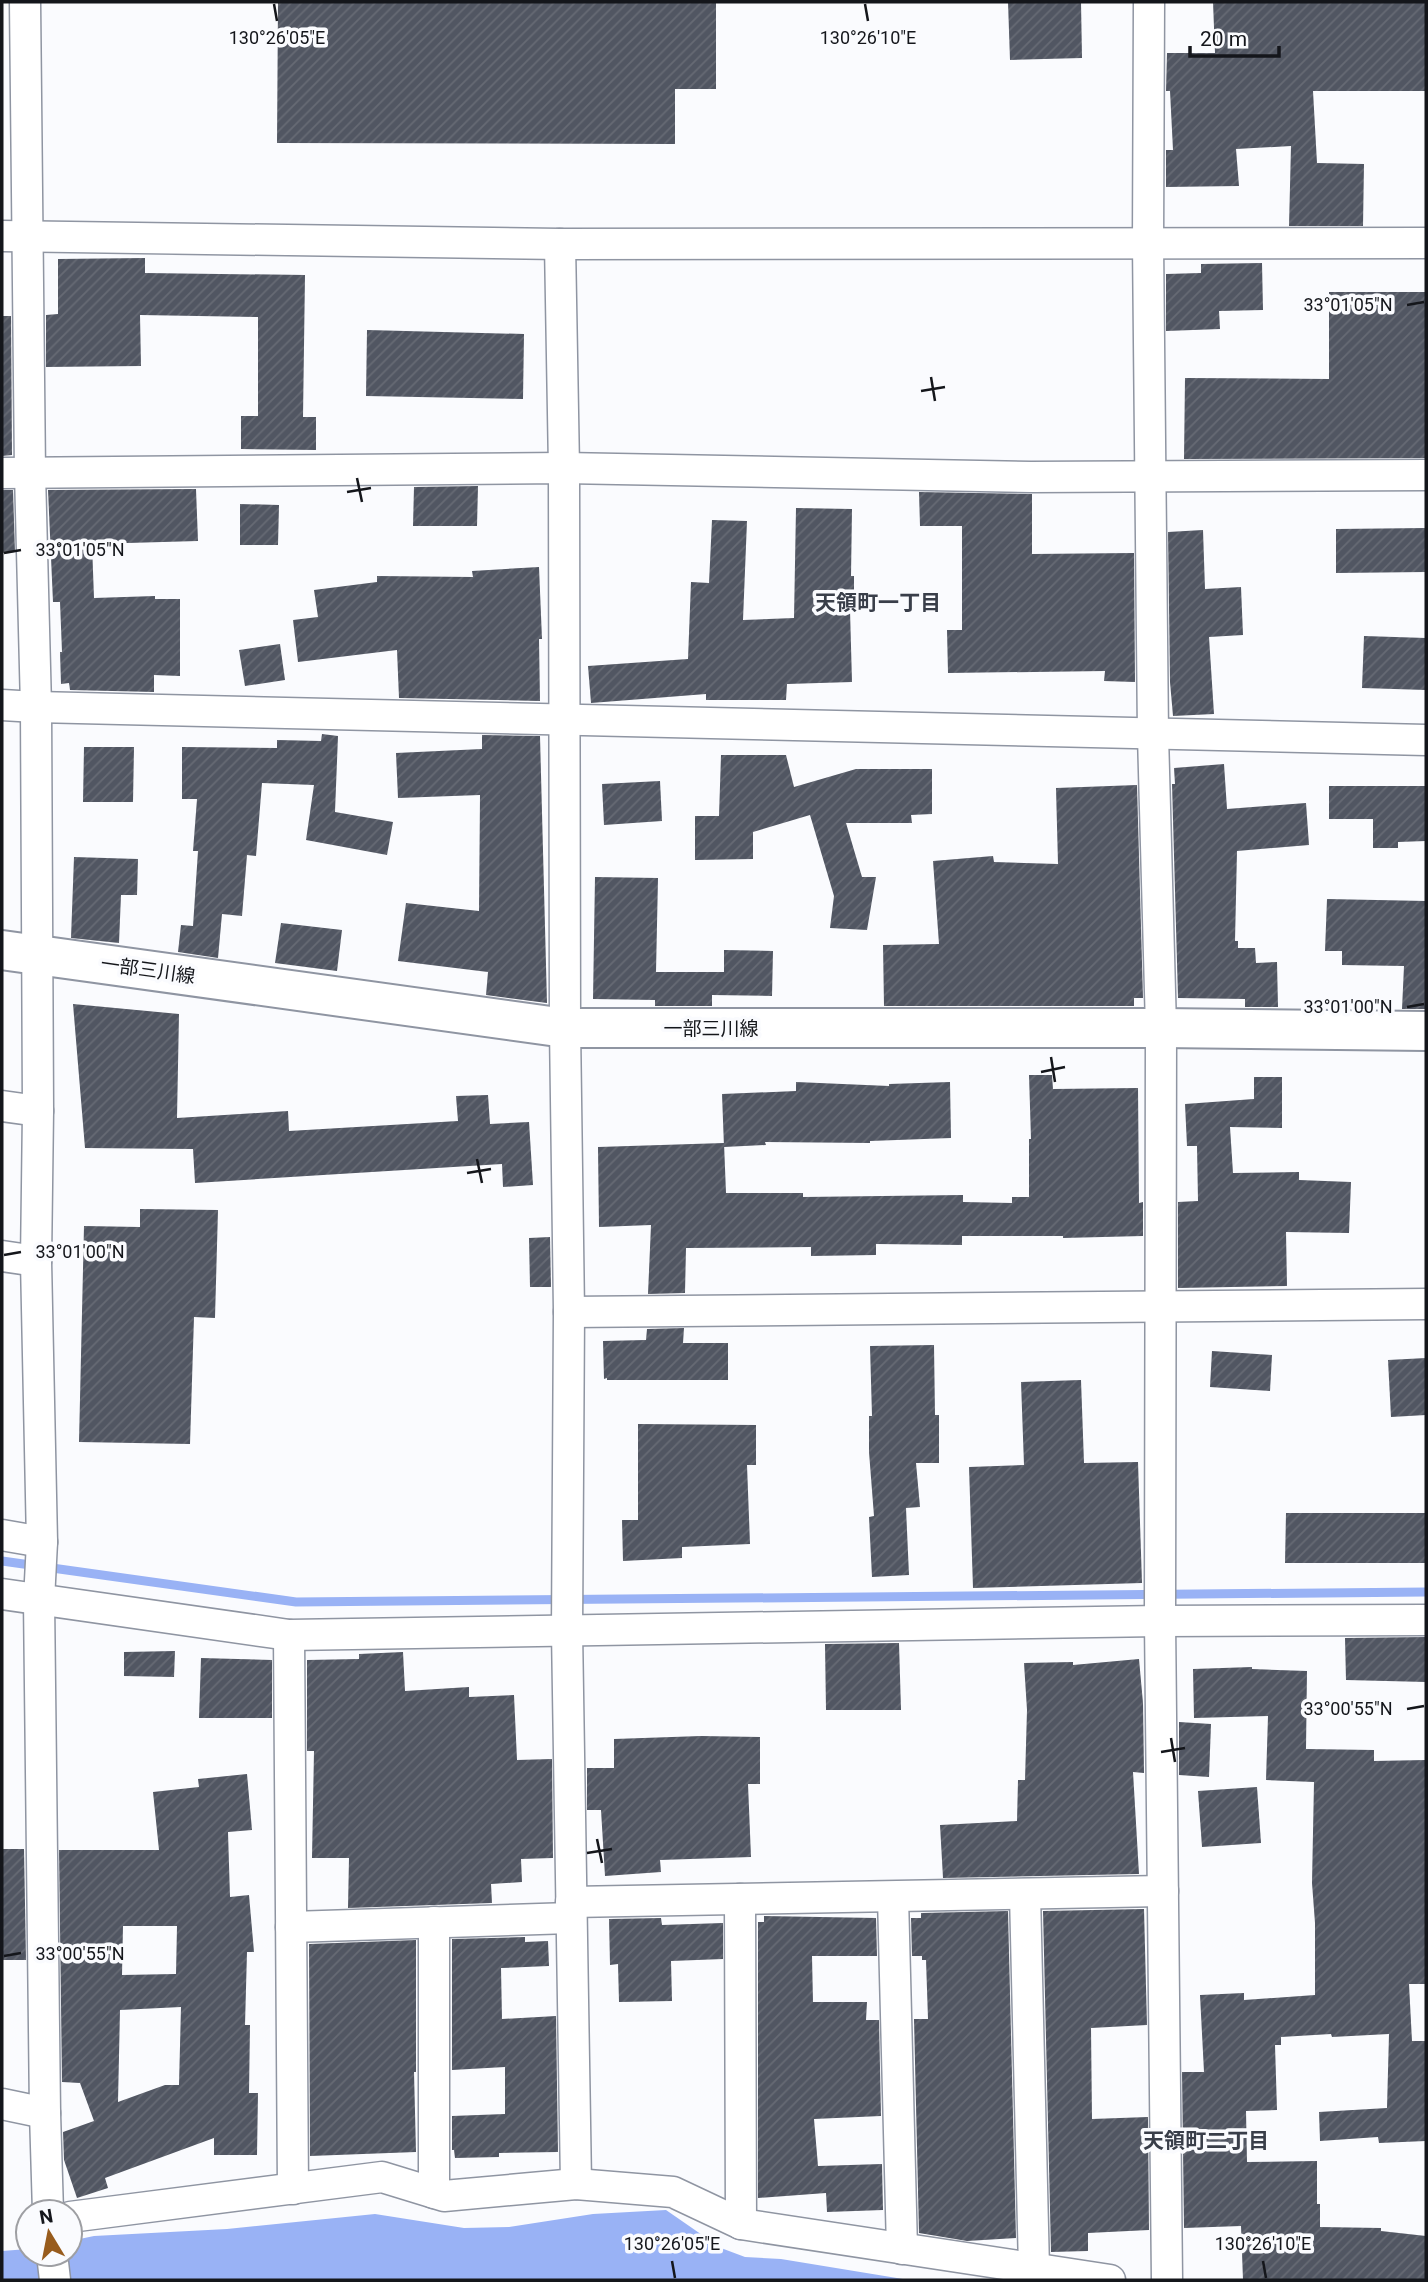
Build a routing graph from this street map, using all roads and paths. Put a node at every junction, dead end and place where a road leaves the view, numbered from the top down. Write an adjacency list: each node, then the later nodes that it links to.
1 (25, 2): 3 (street)
2 (1149, 2): 4 (street)
3 (14, 236): 6 (street); 8 (street)
4 (1148, 243): 5 (street); 6 (street); 10 (street)
5 (1426, 243)
6 (560, 244): 7 (street)
7 (564, 468): 8 (street); 10 (street); 13 (street)
8 (16, 473): 12 (street)
9 (1426, 475): 10 (street)
10 (1151, 477): 14 (street)
11 (2, 705): 12 (street)
12 (36, 707): 13 (street); 16 (street)
13 (564, 719): 14 (street); 17 (street)
14 (1153, 735): 15 (street); 18 (street)
15 (1426, 740)
16 (19, 952): 17 (main road, 一部三川線); 21 (street)
17 (565, 1028): 18 (main road, 一部三川線); 26 (street)
18 (1161, 1028): 19 (main road, 一部三川線); 25 (street)
19 (1426, 1031)
20 (2, 1106): 21 (street)
21 (38, 1111): 23 (street)
22 (2, 1256): 23 (street)
23 (36, 1261): 28 (street)
24 (1426, 1304): 25 (street)
25 (1160, 1307): 26 (street); 32 (street)
26 (569, 1312): 33 (street)
27 (2, 1535): 28 (street)
28 (41, 1542): 30 (street)
29 (2, 1594): 30 (street)
30 (39, 1600): 34 (street); 43 (street)
31 (1426, 1620): 32 (street)
32 (1160, 1621): 33 (street); 35 (street)
33 (566, 1631): 34 (street); 39 (street)
34 (289, 1635): 41 (street)
35 (1163, 1891): 36 (street); 53 (street)
36 (1025, 1894): 37 (street); 51 (street)
37 (893, 1896): 38 (street); 50 (street)
38 (740, 1899): 39 (street); 49 (street)
39 (571, 1910): 40 (street); 44 (street)
40 (434, 1922): 41 (street); 46 (street)
41 (291, 1927): 45 (street)
42 (2, 2104): 43 (street)
43 (45, 2113): 47 (street)
44 (576, 2184): 46 (street); 49 (street)
45 (293, 2189): 46 (street); 48 (street)
46 (434, 2193)
47 (48, 2198)
48 (84, 2215)
49 (741, 2224): 50 (street)
50 (902, 2249): 51 (street)
51 (1034, 2269): 52 (street)
52 (1110, 2280)
53 (1167, 2280)

